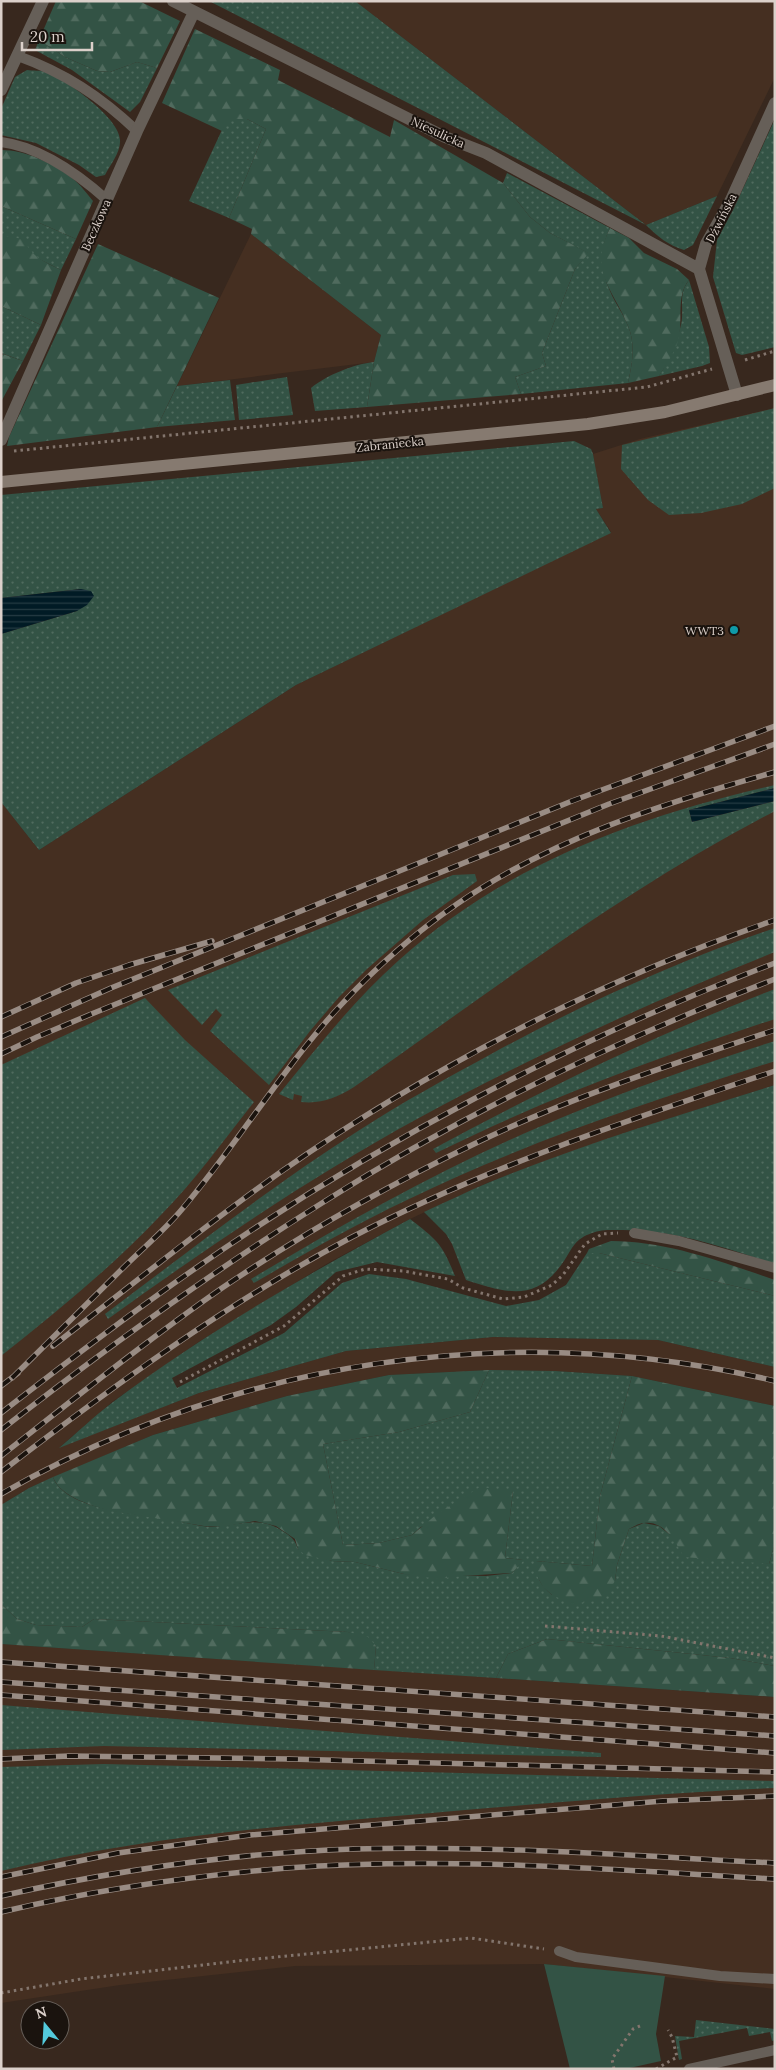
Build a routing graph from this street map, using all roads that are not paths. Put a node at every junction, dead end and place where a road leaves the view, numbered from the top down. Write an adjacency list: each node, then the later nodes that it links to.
1 (44, 1): 4 (street)
2 (173, 1): 3 (street, Niesulicka)
3 (194, 12): 7 (street, Beczkowa); 10 (street, Niesulicka)
4 (18, 56): 5 (street); 7 (lane)
5 (1, 90)
6 (775, 103): 10 (street, Dźwińska)
7 (137, 131): 9 (street, Beczkowa)
8 (1, 142): 9 (lane)
9 (107, 200): 13 (street, Beczkowa)
10 (699, 269): 12 (street)
11 (775, 385): 12 (main road, Zabraniecka)
12 (736, 395): 14 (main road, Zabraniecka)
13 (1, 440)
14 (1, 482)
15 (634, 1233): 16 (lane)
16 (775, 1268)
17 (559, 1951): 18 (lane)
18 (775, 1979)
19 (775, 2050): 20 (lane)
20 (689, 2069)

